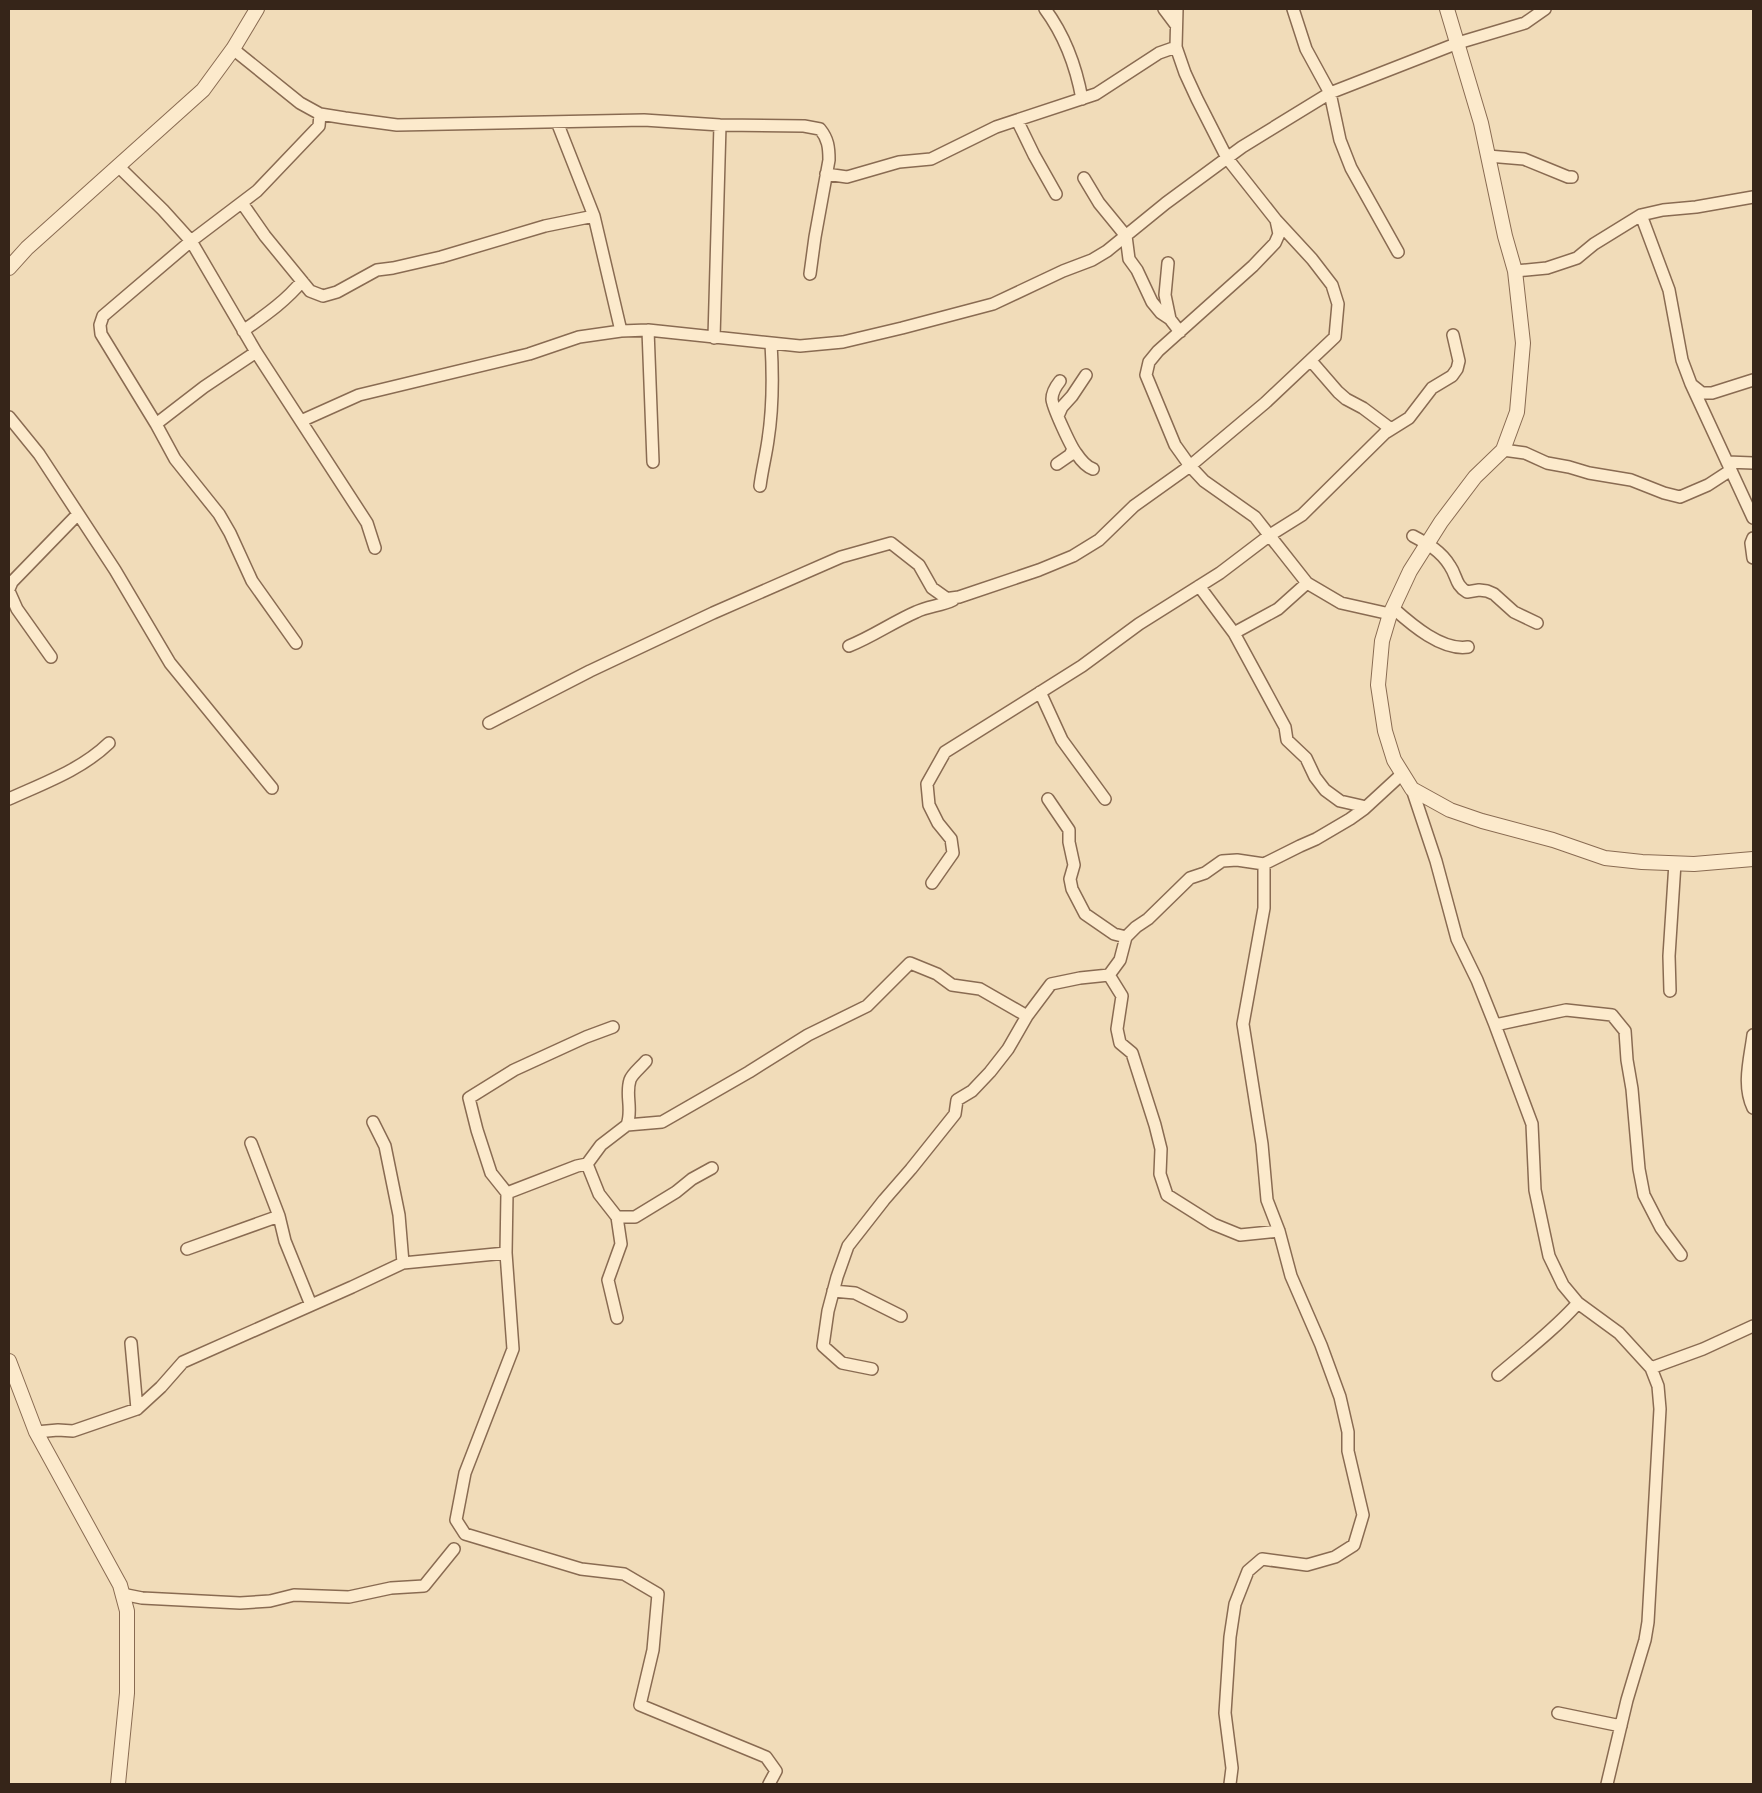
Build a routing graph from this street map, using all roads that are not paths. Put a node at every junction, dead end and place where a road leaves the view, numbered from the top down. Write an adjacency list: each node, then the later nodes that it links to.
1 (257, 9): 11 (street)
2 (1046, 9): 13 (street)
3 (1164, 9): 8 (street)
4 (1178, 9): 8 (street)
5 (1293, 9): 12 (street)
6 (1447, 9): 9 (street)
7 (1545, 9): 9 (street)
8 (1176, 25): 10 (street)
9 (1458, 43): 12 (street); 18 (street)
10 (1176, 47): 13 (street); 19 (street)
11 (233, 49): 14 (street); 20 (street)
12 (1330, 93): 19 (street); 32 (street)
13 (1082, 99): 15 (street)
14 (320, 114): 16 (street); 26 (street)
15 (1017, 120): 21 (street); 24 (street)
16 (557, 122): 17 (street); 28 (street)
17 (720, 125): 21 (street); 44 (street)
18 (1488, 156): 22 (street); 35 (street)
19 (1227, 158): 29 (street); 30 (street)
20 (118, 166): 31 (street); 34 (street)
21 (826, 174): 36 (street)
22 (1572, 177)
23 (1084, 178): 30 (street)
24 (1056, 194)
25 (1753, 197): 27 (street)
26 (242, 203): 31 (street); 37 (street)
27 (1641, 215): 35 (street); 51 (street)
28 (594, 216): 37 (street); 39 (street)
29 (1276, 220): 42 (street); 62 (street)
30 (1126, 236): 38 (street); 45 (street)
31 (191, 241): 41 (street); 55 (street)
32 (1398, 252)
33 (1168, 263): 38 (street)
34 (9, 268)
35 (1515, 271): 58 (street)
36 (810, 274)
37 (302, 281): 41 (street)
38 (1170, 319): 42 (street)
39 (621, 330): 40 (street); 54 (street)
40 (648, 330): 44 (street); 59 (street)
41 (243, 331): 46 (street)
42 (1180, 332): 62 (street)
43 (1453, 335): 56 (street)
44 (714, 338): 45 (street)
45 (771, 344): 65 (street)
46 (256, 352): 54 (street); 55 (street)
47 (1312, 362): 56 (street)
48 (1086, 375): 52 (street)
49 (1753, 380): 51 (street)
50 (1060, 381): 52 (street)
51 (1691, 384): 63 (street)
52 (1058, 416): 57 (street)
53 (9, 417): 66 (street)
54 (301, 420): 72 (street)
55 (156, 424): 81 (street)
56 (1391, 429): 68 (street)
57 (1073, 449): 61 (street); 64 (street)
58 (1503, 450): 63 (street); 71 (street)
59 (653, 462)
60 (1753, 463): 63 (street)
61 (1057, 464)
62 (1190, 466): 68 (street); 77 (street)
63 (1729, 466): 67 (street)
64 (1094, 469)
65 (760, 486)
66 (78, 514): 76 (street); 89 (street)
67 (1753, 518)
68 (1270, 535): 74 (street); 75 (street)
69 (1413, 536): 71 (street)
70 (1753, 538): 73 (street)
71 (1428, 544): 78 (street); 79 (street)
72 (375, 548)
73 (1753, 558)
74 (1307, 584): 78 (street); 80 (street)
75 (1199, 586): 80 (street); 85 (street)
76 (9, 590): 84 (street)
77 (960, 597): 82 (street); 86 (street)
78 (1391, 611): 83 (street); 88 (street)
79 (1537, 623)
80 (1234, 634): 94 (street)
81 (296, 643)
82 (849, 646)
83 (1468, 647)
84 (51, 657)
85 (1040, 692): 93 (street); 98 (street)
86 (489, 723)
87 (109, 743): 91 (street)
88 (1402, 774): 90 (street); 94 (street)
89 (272, 788)
90 (1412, 789): 96 (street); 103 (street)
91 (9, 799)
92 (1048, 799): 99 (street)
93 (1105, 799)
94 (1364, 809): 97 (street)
95 (1753, 859): 96 (street)
96 (1676, 863): 101 (street)
97 (1264, 864): 99 (street); 116 (street)
98 (932, 883)
99 (1126, 937): 100 (street)
100 (1109, 975): 102 (street); 116 (street)
101 (1670, 991)
102 (1027, 1016): 109 (street); 121 (street)
103 (1495, 1025): 119 (street); 122 (street)
104 (613, 1027): 113 (street)
105 (1753, 1035): 107 (street)
106 (646, 1061): 109 (street)
107 (1753, 1108)
108 (373, 1122): 120 (street)
109 (627, 1125): 111 (street)
110 (251, 1143): 114 (street)
111 (587, 1164): 113 (street); 115 (street)
112 (712, 1168): 115 (street)
113 (507, 1193): 118 (street)
114 (280, 1216): 117 (street); 123 (street)
115 (616, 1217): 125 (street)
116 (1279, 1231): 140 (street)
117 (187, 1250)
118 (506, 1253): 120 (street); 139 (street)
119 (1681, 1255)
120 (403, 1263): 123 (street)
121 (833, 1291): 124 (street); 130 (street)
122 (1578, 1303): 129 (street); 131 (street)
123 (312, 1305): 132 (street)
124 (900, 1316)
125 (616, 1318)
126 (1753, 1326): 129 (street)
127 (131, 1343): 132 (street)
128 (9, 1362): 133 (street)
129 (1651, 1368): 137 (street)
130 (872, 1369)
131 (1498, 1375)
132 (136, 1409): 133 (street)
133 (36, 1432): 135 (street)
134 (454, 1549): 135 (street)
135 (122, 1594): 138 (street)
136 (1558, 1713): 137 (street)
137 (1621, 1726): 141 (street)
138 (118, 1784)
139 (769, 1784)
140 (1230, 1784)
141 (1607, 1784)

